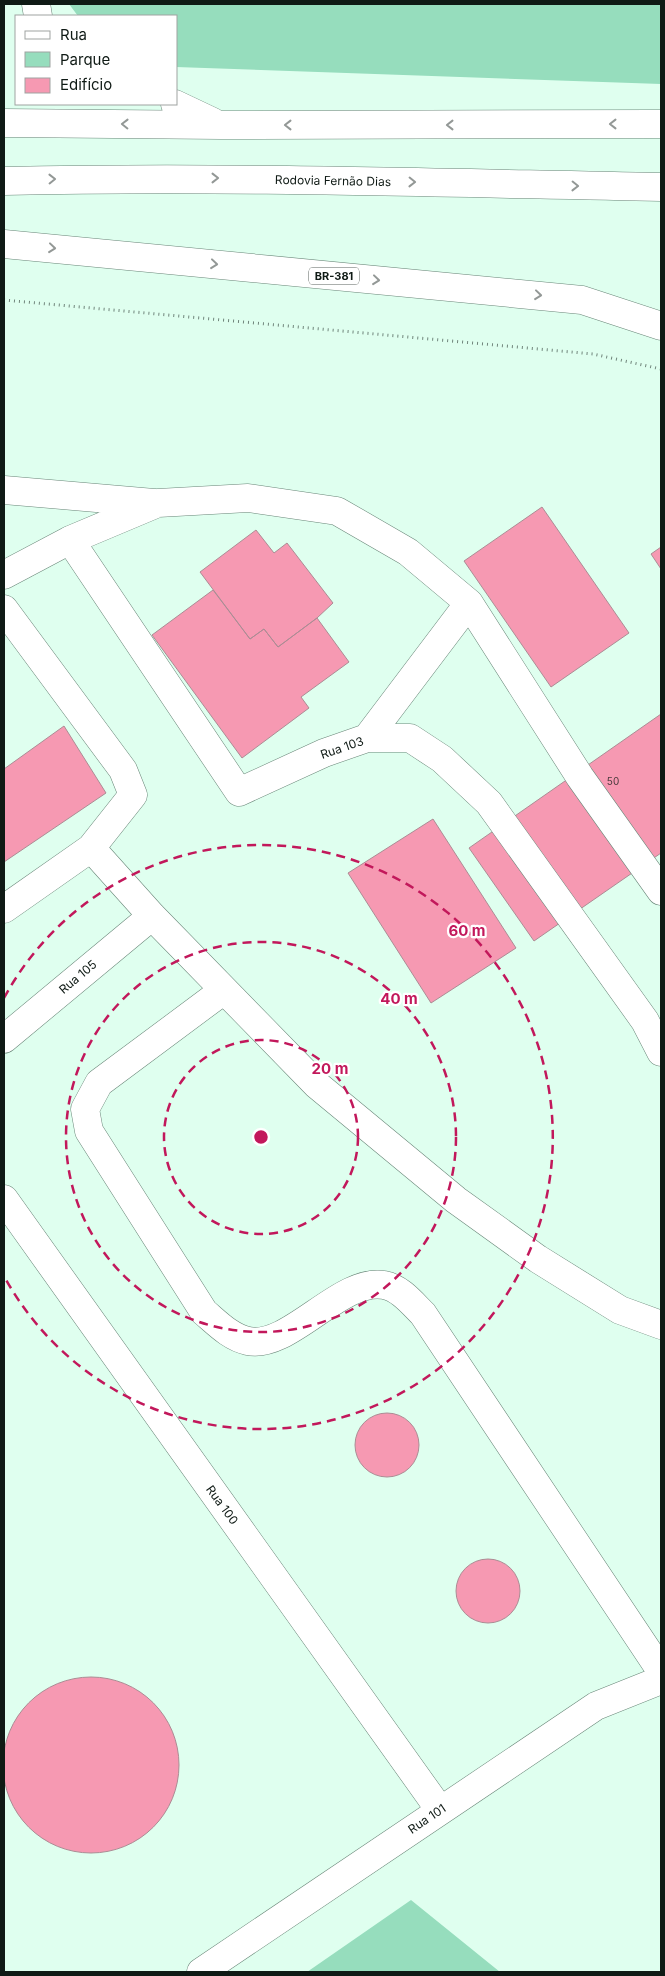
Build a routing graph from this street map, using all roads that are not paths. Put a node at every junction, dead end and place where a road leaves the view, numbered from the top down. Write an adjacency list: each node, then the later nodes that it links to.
1 (177, 105): 4 (main road)
2 (4, 123): 4 (main road, one-way to 2)
3 (661, 124): 4 (main road, one-way to 4)
4 (221, 126)
5 (4, 181): 6 (main road, Rodovia Fernão Dias, one-way to 6)
6 (661, 187)
7 (4, 244): 8 (main road, BR-381, one-way to 8)
8 (661, 326)
9 (4, 490): 10 (main road)
10 (158, 503): 11 (main road); 13 (main road)
11 (70, 540): 12 (main road); 15 (main road, Rua 103)
12 (4, 575)
13 (469, 603): 15 (main road); 17 (main road)
14 (4, 610): 16 (main road)
15 (367, 738): 21 (main road, Rua 103)
16 (91, 848): 18 (main road); 19 (main road)
17 (661, 891)
18 (4, 909)
19 (152, 916): 20 (main road); 22 (main road, Rua 105)
20 (224, 990): 25 (main road); 26 (main road)
21 (653, 1016): 23 (main road, Rua 103)
22 (4, 1039)
23 (661, 1052)
24 (4, 1199): 28 (main road, Rua 100)
25 (661, 1326)
26 (661, 1670)
27 (661, 1680): 28 (main road, Rua 101)
28 (440, 1810): 29 (main road, Rua 101)
29 (201, 1972)

